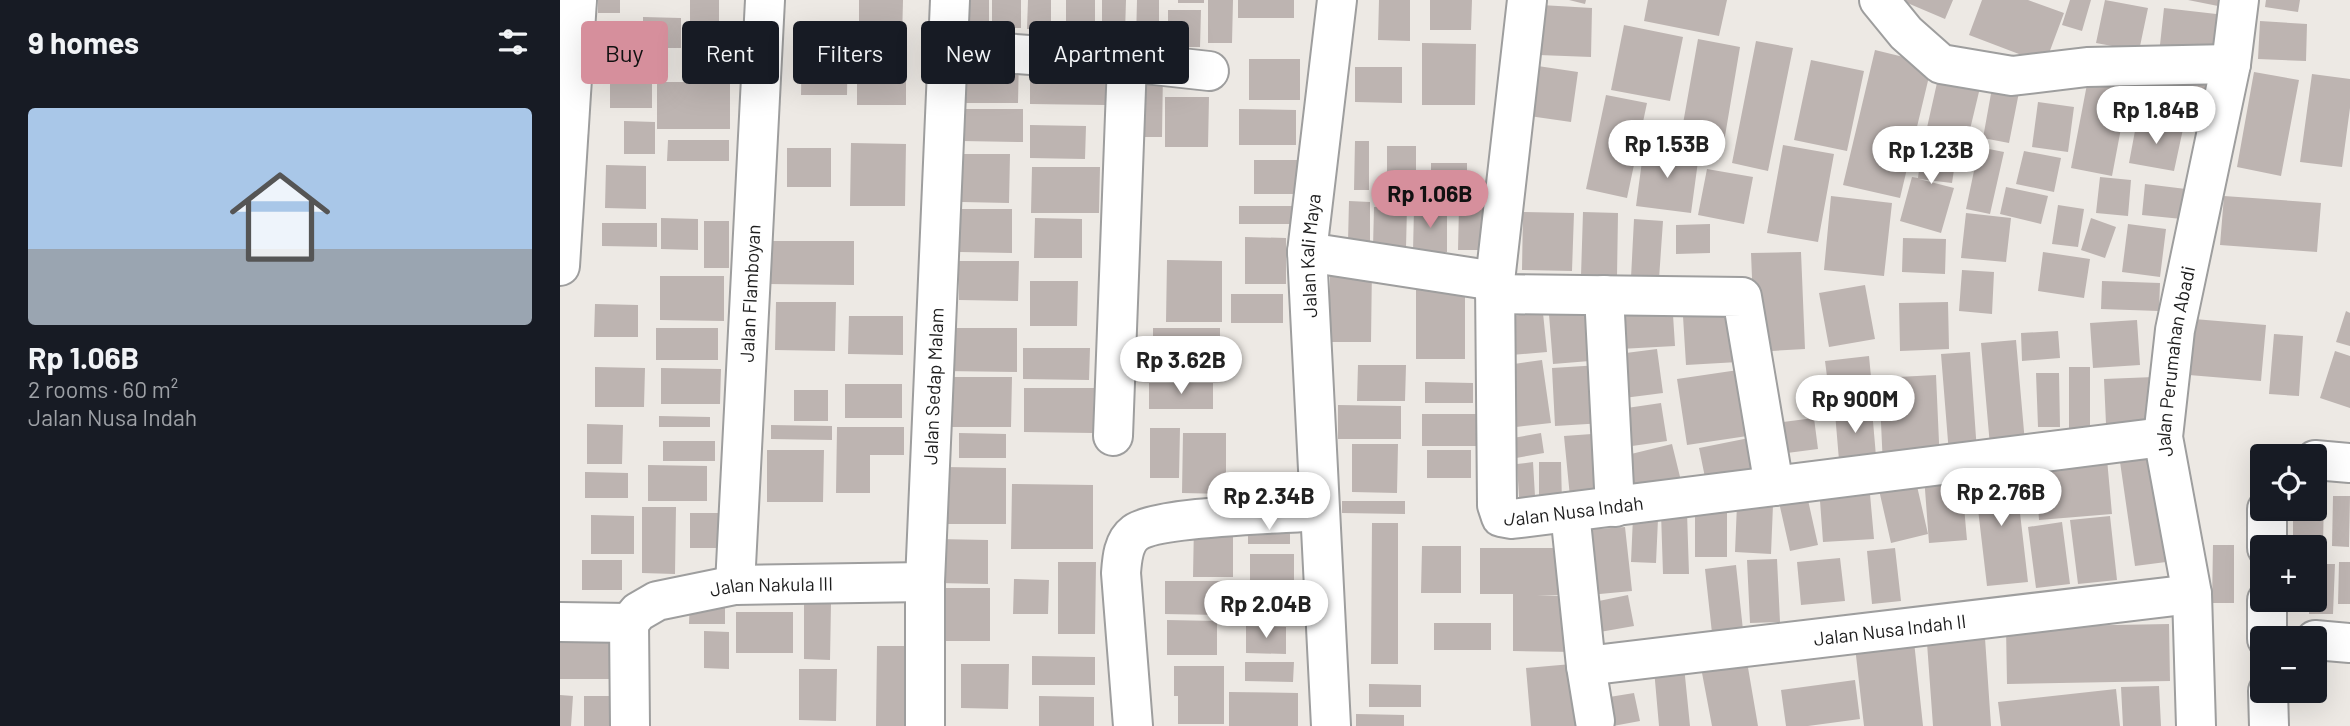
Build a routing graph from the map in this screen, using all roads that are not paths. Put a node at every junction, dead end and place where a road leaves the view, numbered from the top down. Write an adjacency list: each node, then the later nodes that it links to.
1 (577, 0): 15 (street)
2 (765, 0): 27 (street, Jalan Flamboyan)
3 (950, 0): 8 (street, Jalan Sedap Malam)
4 (1337, 0): 14 (street, Jalan Kali Maya)
5 (1527, 0): 16 (street, Jalan Nusa Indah)
6 (1879, 0): 9 (street)
7 (2239, 0): 9 (street, Jalan Perumahan Abadi)
8 (949, 21)
9 (2231, 64): 19 (street, Jalan Perumahan Abadi)
10 (1189, 69): 11 (street)
11 (1209, 71)
12 (946, 84): 26 (street, Jalan Sedap Malam)
13 (1126, 84): 18 (street)
14 (1307, 252): 16 (street); 24 (street, Jalan Kali Maya)
15 (560, 266)
16 (1495, 287): 17 (street); 25 (street, Jalan Nusa Indah)
17 (1605, 295): 22 (street); 23 (street)
18 (1113, 436)
19 (2164, 437): 22 (street, Jalan Nusa Indah); 28 (street, Jalan Perumahan Abadi)
20 (2327, 461): 21 (street)
21 (2350, 463)
22 (1774, 486): 23 (street, Jalan Nusa Indah)
23 (1615, 507): 25 (street, Jalan Nusa Indah)
24 (1319, 511): 38 (street); 39 (street, Jalan Kali Maya)
25 (1570, 512): 33 (street)
26 (925, 582): 27 (street, Jalan Nakula III); 37 (street, Jalan Sedap Malam)
27 (735, 584): 30 (street, Jalan Nakula III)
28 (2192, 594): 33 (street, Jalan Nusa Indah II); 40 (street, Jalan Perumahan Abadi)
29 (560, 622): 30 (street)
30 (629, 623): 36 (street)
31 (2327, 641): 32 (street)
32 (2350, 643)
33 (1586, 666): 35 (street)
34 (2268, 703): 41 (street)
35 (1595, 721)
36 (630, 726)
37 (925, 726)
38 (1133, 726)
39 (1331, 726)
40 (2196, 726)
41 (2269, 726)

